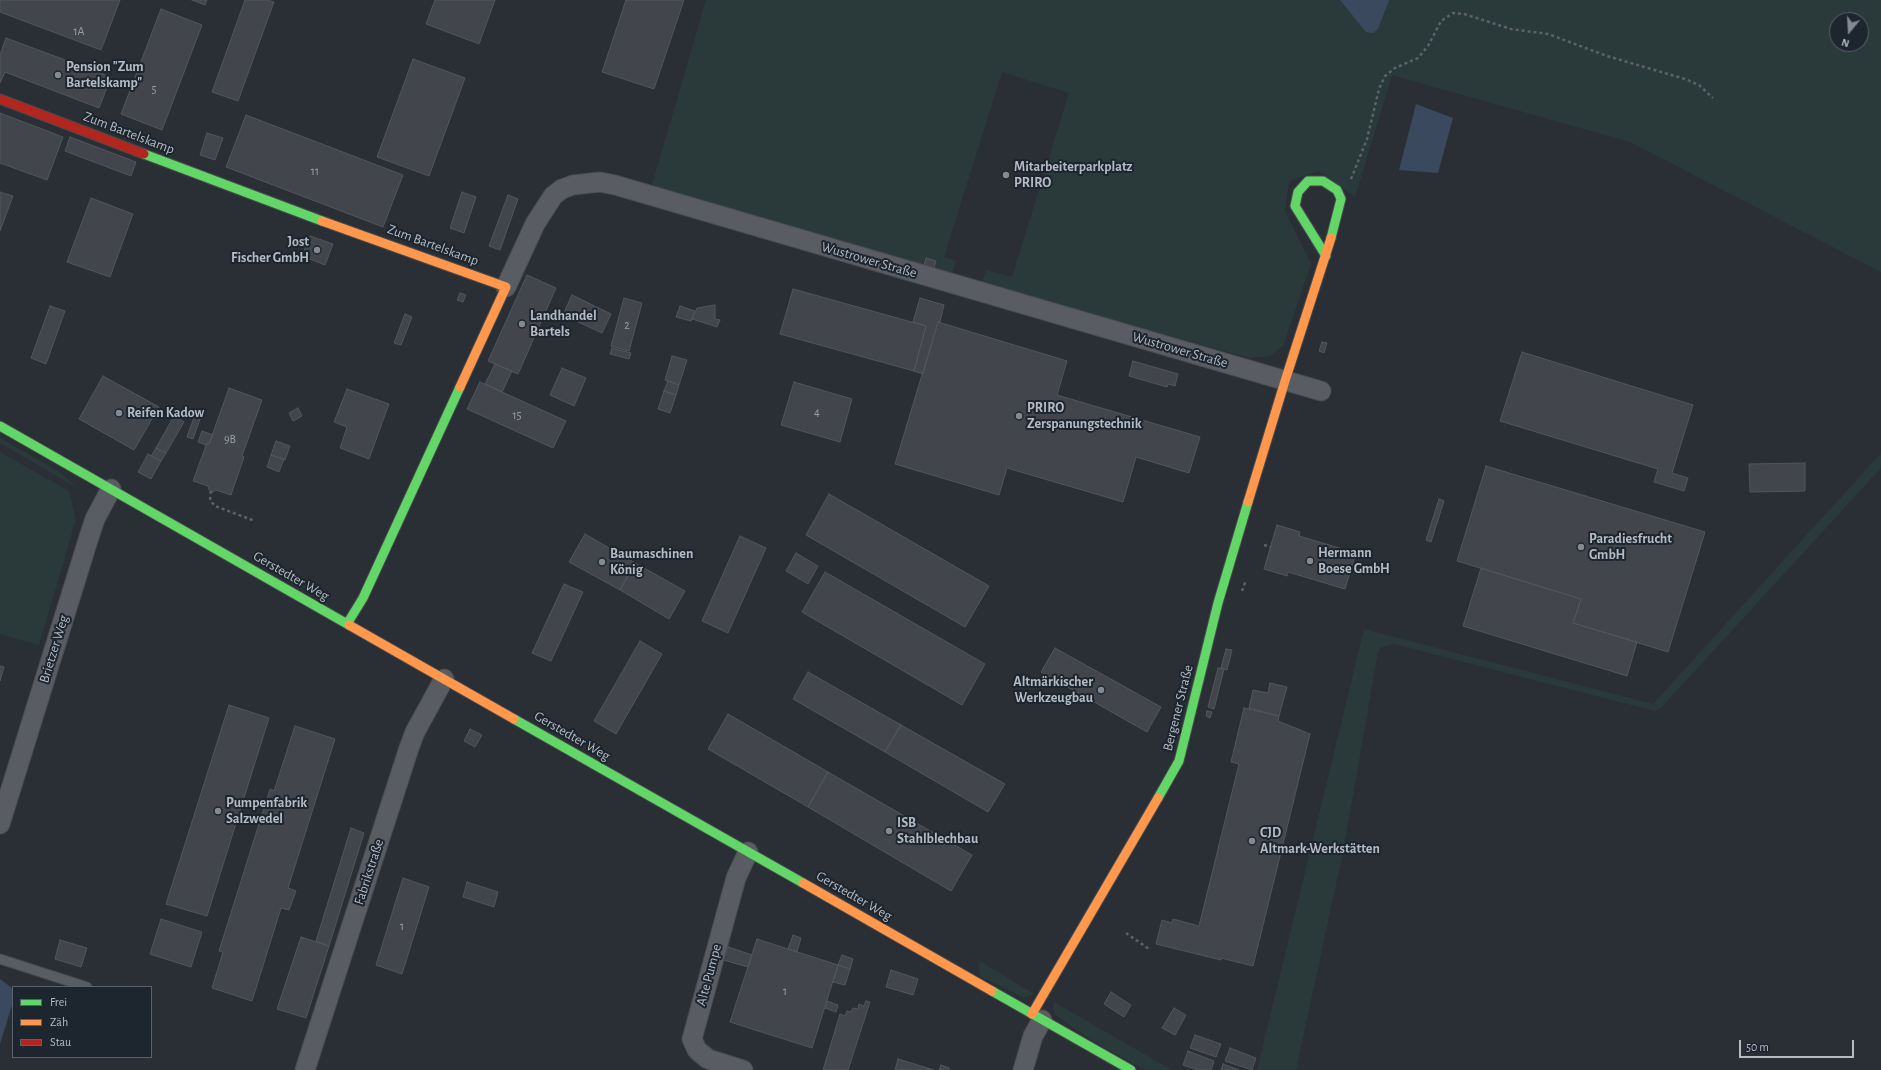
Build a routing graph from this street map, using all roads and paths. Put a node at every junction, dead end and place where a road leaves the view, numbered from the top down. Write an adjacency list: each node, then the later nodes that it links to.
1 (1713, 98): 3 (path)
2 (0, 99): 5 (street, Zum Bartelskamp)
3 (1350, 181)
4 (1326, 256): 4 (street, Bergener Straße); 6 (street, Bergener Straße)
5 (506, 287): 6 (street, Wustrower Straße); 16 (street)
6 (1285, 381): 7 (street, Wustrower Straße); 24 (street, Bergener Straße)
7 (1322, 391)
8 (0, 426): 9 (street, Gerstedter Weg)
9 (111, 489): 16 (street, Gerstedter Weg); 18 (street, Brietzer Weg)
10 (211, 491): 11 (path)
11 (255, 521)
12 (1264, 545): 13 (path)
13 (1271, 547)
14 (1246, 580): 15 (path)
15 (1244, 589)
16 (347, 624): 17 (street, Gerstedter Weg)
17 (444, 679): 19 (street, Gerstedter Weg); 25 (street, Fabrikstraße)
18 (1, 815)
19 (748, 852): 24 (street, Gerstedter Weg); 26 (street, Alte Pumpe)
20 (1126, 933): 21 (path)
21 (1149, 949)
22 (0, 959): 23 (lane)
23 (84, 986)
24 (1037, 1017): 27 (street); 28 (street, Gerstedter Weg)
25 (305, 1070)
26 (743, 1070)
27 (1023, 1070)
28 (1131, 1070)

